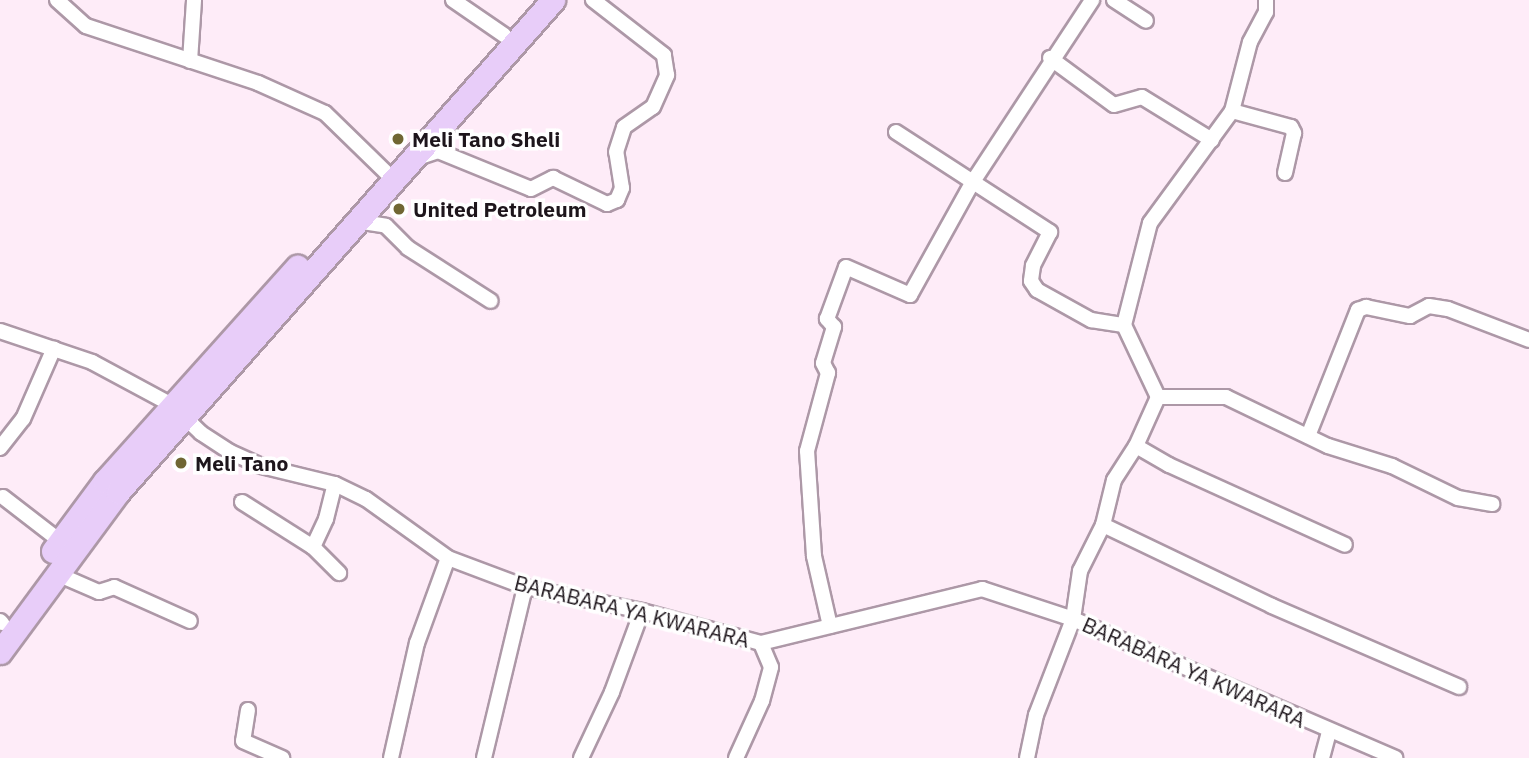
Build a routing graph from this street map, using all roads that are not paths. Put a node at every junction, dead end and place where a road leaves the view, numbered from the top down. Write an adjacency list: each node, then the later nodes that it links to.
1 (57, 0): 13 (street)
2 (194, 0): 13 (street)
3 (453, 0): 11 (street)
4 (534, 0): 11 (main road)
5 (553, 0): 17 (main road)
6 (593, 0): 17 (street)
7 (1092, 0): 12 (street)
8 (1114, 0): 10 (street)
9 (1266, 0): 14 (street)
10 (1146, 21)
11 (504, 35): 19 (main road)
12 (1050, 58): 16 (street); 20 (street)
13 (190, 61): 19 (street)
14 (1232, 111): 16 (street); 18 (street)
15 (896, 132): 20 (street)
16 (1212, 140): 23 (street)
17 (411, 162): 19 (main road)
18 (1285, 173)
19 (389, 174): 21 (main road); 28 (main road)
20 (972, 183): 23 (street); 49 (street)
21 (356, 221): 22 (street); 28 (main road)
22 (491, 301)
23 (1124, 325): 27 (street)
24 (0, 331): 26 (street, BARABARA YA KWARARA)
25 (1529, 340): 29 (street)
26 (54, 348): 28 (street, BARABARA YA KWARARA); 31 (street)
27 (1158, 397): 29 (street); 30 (street)
28 (179, 412): 32 (street, BARABARA YA KWARARA); 36 (main road)
29 (1308, 436): 35 (street)
30 (1136, 446): 37 (street); 39 (street)
31 (0, 448)
32 (335, 484): 40 (street); 41 (street, BARABARA YA KWARARA)
33 (3, 497): 38 (street)
34 (242, 502): 40 (street)
35 (1492, 504)
36 (91, 513): 38 (main road); 42 (main road)
37 (1103, 525): 46 (street); 52 (street)
38 (60, 541): 48 (main road)
39 (1345, 545)
40 (313, 547): 43 (street)
41 (448, 558): 44 (street, BARABARA YA KWARARA); 56 (street)
42 (55, 573): 47 (street); 51 (main road)
43 (339, 573)
44 (525, 587): 45 (street, BARABARA YA KWARARA); 57 (street)
45 (642, 611): 50 (street, BARABARA YA KWARARA); 58 (street)
46 (1073, 619): 49 (street, BARABARA YA KWARARA); 54 (street, BARABARA YA KWARARA); 60 (street)
47 (190, 621)
48 (1, 623)
49 (830, 626): 50 (street, BARABARA YA KWARARA)
50 (761, 643): 59 (street)
51 (0, 652)
52 (1459, 687)
53 (248, 710): 55 (street)
54 (1329, 731): 61 (street); 62 (street, BARABARA YA KWARARA)
55 (282, 758)
56 (391, 758)
57 (484, 758)
58 (581, 758)
59 (736, 758)
60 (1027, 758)
61 (1322, 758)
62 (1395, 758)

